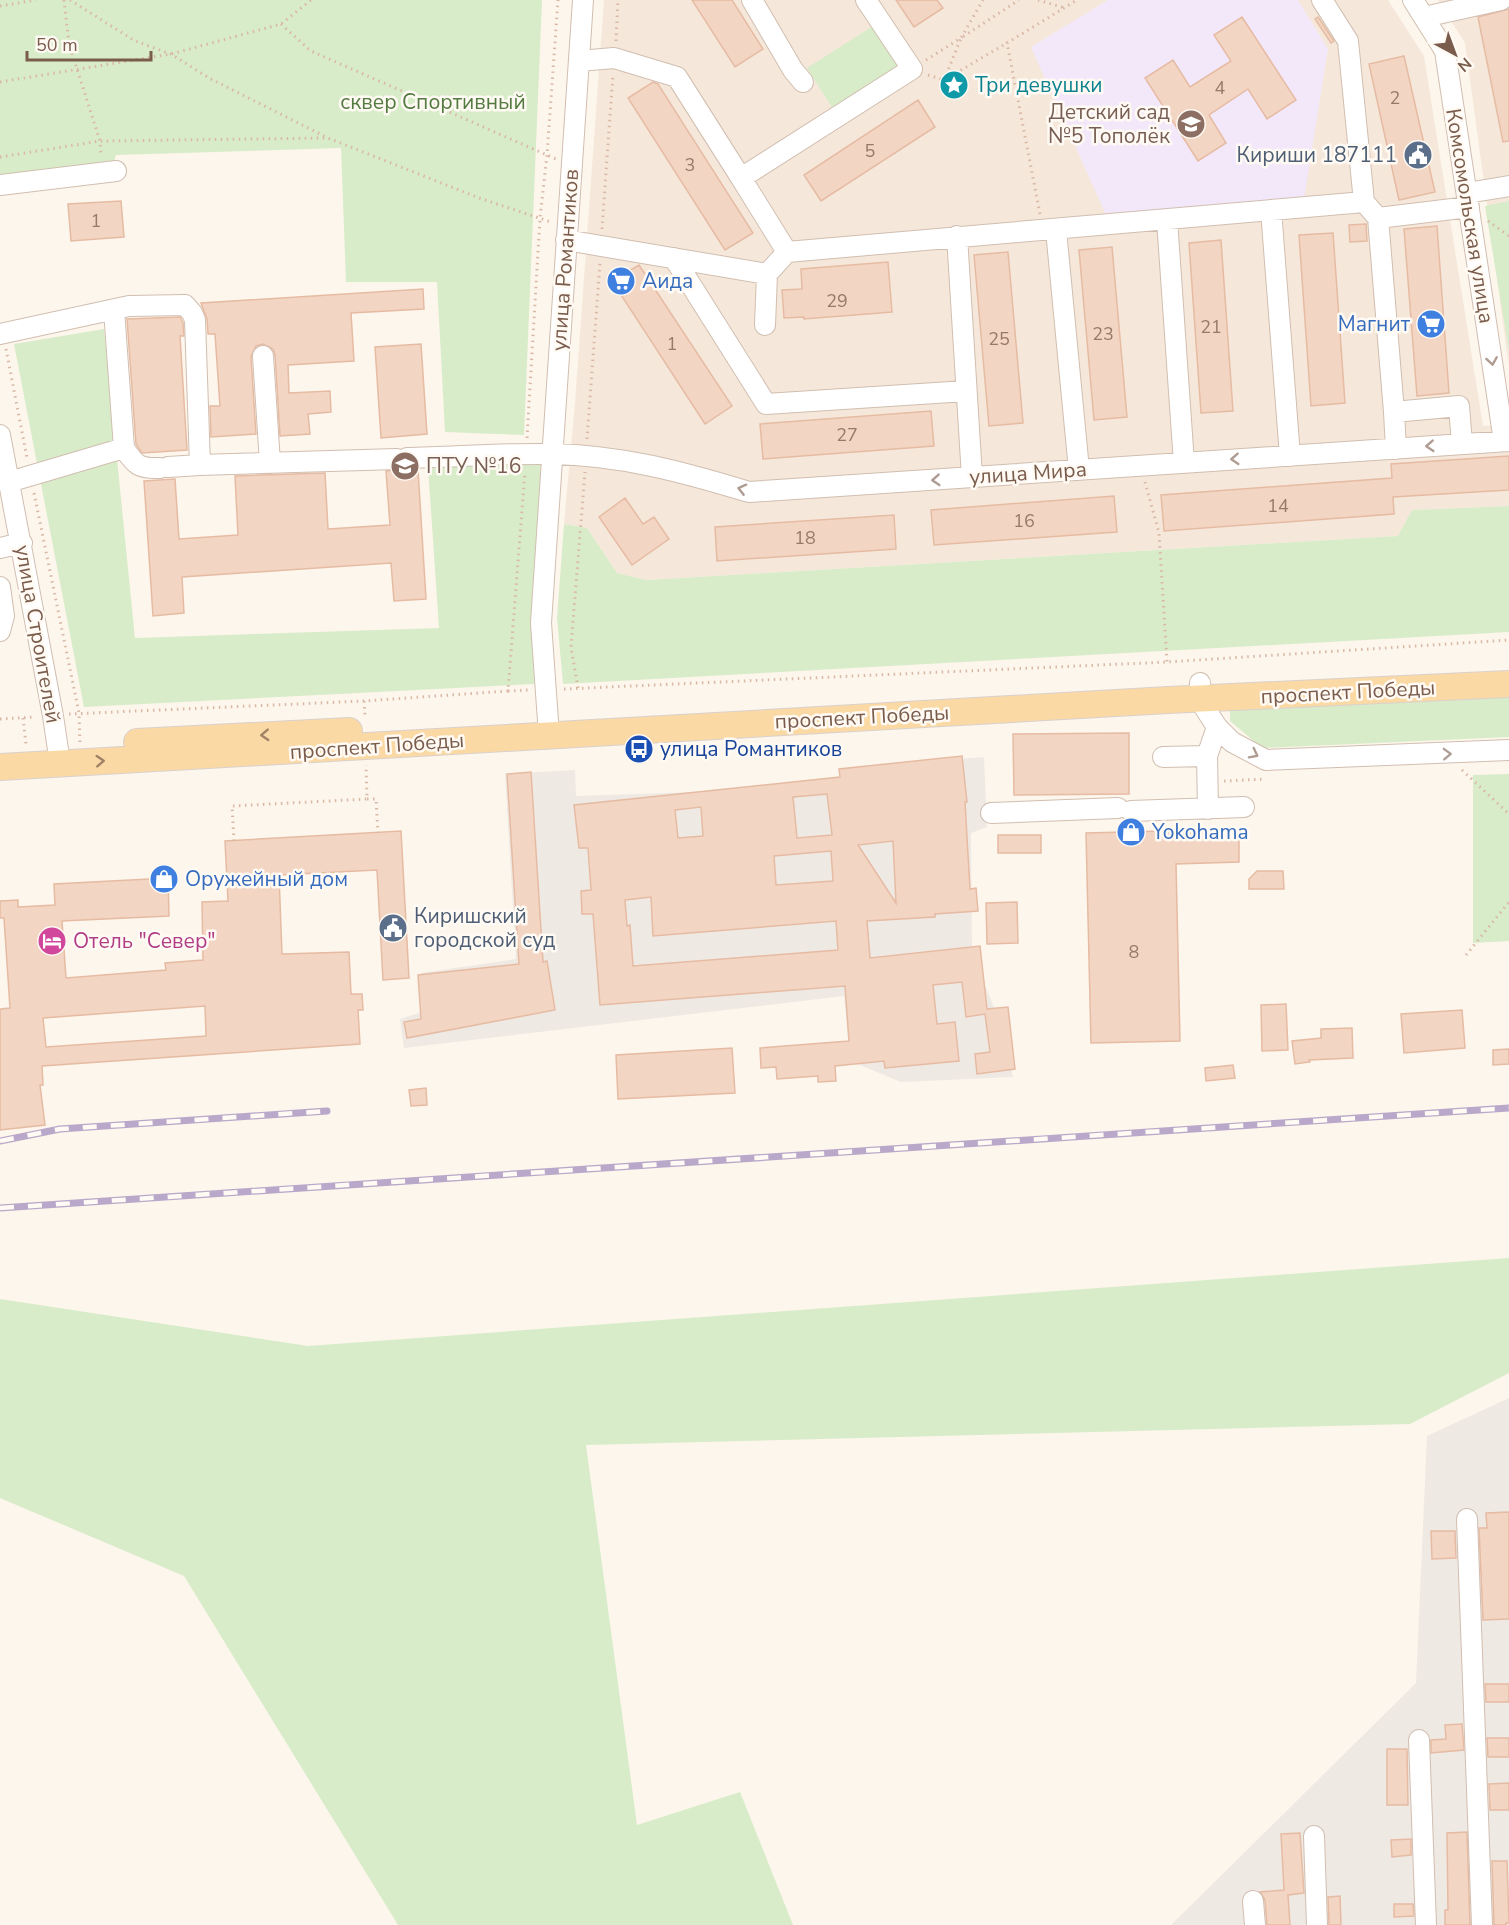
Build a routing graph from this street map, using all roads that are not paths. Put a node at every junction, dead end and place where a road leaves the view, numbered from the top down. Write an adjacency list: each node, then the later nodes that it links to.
1 (583, 0): 8 (street, улица Романтиков)
2 (752, 0): 9 (street)
3 (866, 0): 11 (street)
4 (1322, 0): 15 (street)
5 (1413, 0): 7 (street, Комсомольская улица)
6 (1501, 0): 7 (street)
7 (1424, 17): 14 (street, Комсомольская улица)
8 (579, 61): 11 (street); 20 (street, улица Романтиков)
9 (803, 82)
10 (116, 171): 12 (street)
11 (741, 178): 22 (street)
12 (0, 185)
13 (1509, 186): 14 (street)
14 (1468, 200): 17 (street); 32 (street, Комсомольская улица, one-way to 32)
15 (1364, 202): 16 (street); 17 (street)
16 (1271, 210): 18 (street); 37 (street)
17 (1378, 218): 30 (street)
18 (1167, 220): 19 (street); 39 (street)
19 (1050, 231): 21 (street); 41 (street)
20 (566, 234): 23 (street); 36 (street, улица Романтиков)
21 (957, 236): 22 (street); 29 (street)
22 (787, 252): 24 (street)
23 (674, 258): 24 (street); 29 (street)
24 (767, 274): 26 (street)
25 (114, 310): 27 (street); 34 (street); 40 (street)
26 (765, 325)
27 (1, 333)
28 (263, 356): 38 (street)
29 (966, 391): 42 (street)
30 (1394, 412): 33 (street); 35 (street)
31 (0, 435): 43 (street, улица Строителей)
32 (1507, 441): 33 (street, улица Мира)
33 (1462, 444): 35 (street, улица Мира, one-way to 35)
34 (124, 448): 40 (street, улица Мира); 43 (street)
35 (1396, 449): 37 (street, улица Мира)
36 (551, 454): 38 (street, улица Мира); 42 (street, улица Мира, one-way to 36); 52 (street, улица Романтиков)
37 (1290, 456): 39 (street, улица Мира, one-way to 39)
38 (270, 463): 40 (street, улица Мира)
39 (1184, 463): 41 (street, улица Мира)
40 (200, 465)
41 (1079, 470): 42 (street, улица Мира)
42 (972, 477)
43 (9, 482): 44 (street, улица Строителей)
44 (22, 543): 45 (street); 55 (street, улица Строителей)
45 (0, 548)
46 (0, 587): 47 (street)
47 (0, 631)
48 (1509, 668): 50 (main road, проспект Победы)
49 (1509, 684): 50 (main road, проспект Победы)
50 (1199, 691): 51 (street); 52 (main road, проспект Победы)
51 (1217, 727): 54 (street, one-way to 54); 56 (street)
52 (548, 728): 55 (main road, проспект Победы)
53 (0, 750): 55 (main road, проспект Победы)
54 (1509, 750)
55 (66, 751): 58 (main road, проспект Победы)
56 (1207, 756): 57 (street); 60 (street)
57 (1163, 757)
58 (0, 767)
59 (1244, 807): 60 (street)
60 (1208, 809): 61 (street)
61 (991, 813)
62 (1467, 1519): 69 (street)
63 (1419, 1740): 68 (street)
64 (1314, 1836): 67 (street)
65 (1254, 1901): 66 (street)
66 (1255, 1925)
67 (1317, 1925)
68 (1426, 1925)
69 (1482, 1925)

